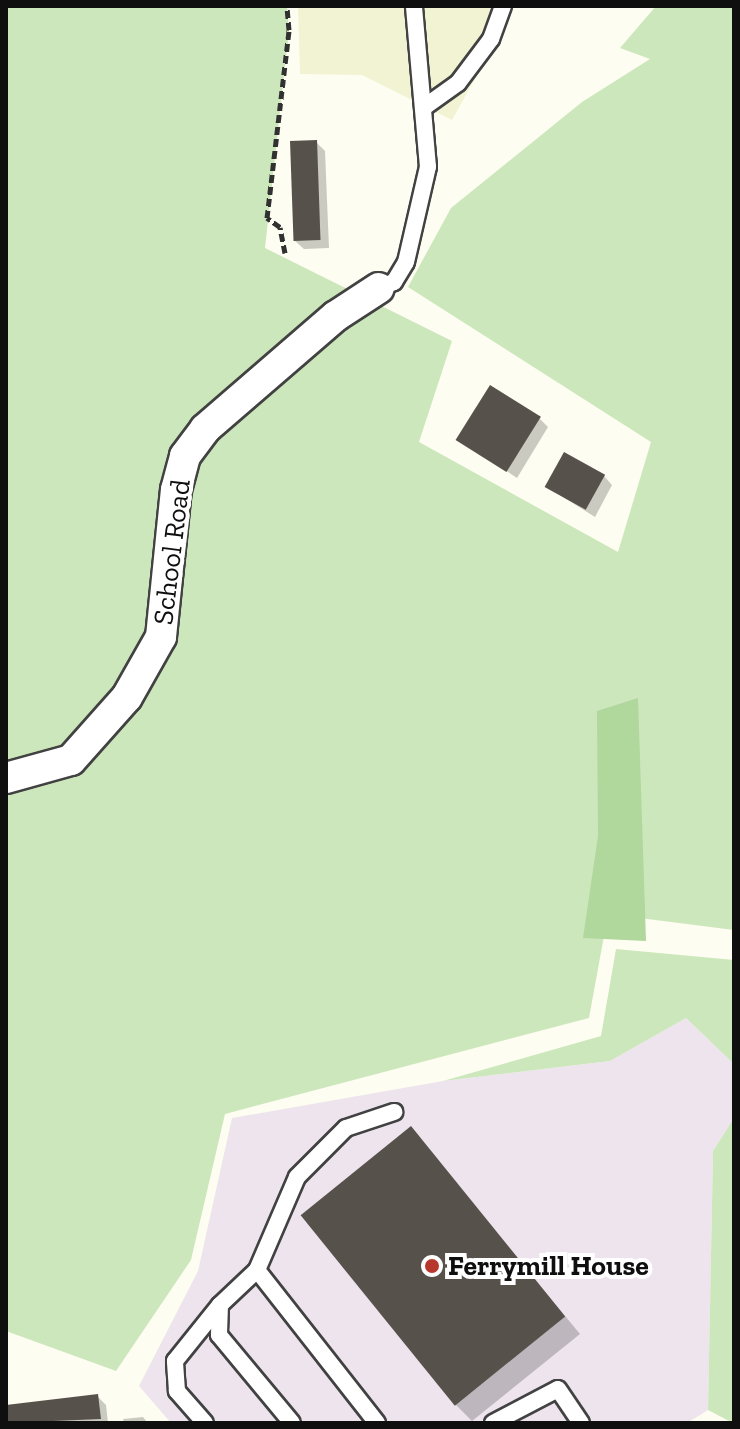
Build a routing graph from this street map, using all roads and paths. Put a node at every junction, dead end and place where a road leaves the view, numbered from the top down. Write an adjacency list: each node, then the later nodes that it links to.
1 (287, 6): 5 (path)
2 (414, 6): 4 (lane)
3 (503, 6): 4 (lane)
4 (423, 108): 6 (lane)
5 (285, 253)
6 (379, 288): 7 (street, School Road)
7 (6, 778)
8 (394, 1112): 9 (lane)
9 (257, 1270): 10 (lane); 13 (lane)
10 (220, 1305): 11 (lane); 12 (lane)
11 (205, 1423)
12 (292, 1423)
13 (377, 1423)
14 (493, 1423): 15 (lane)
15 (581, 1423)

